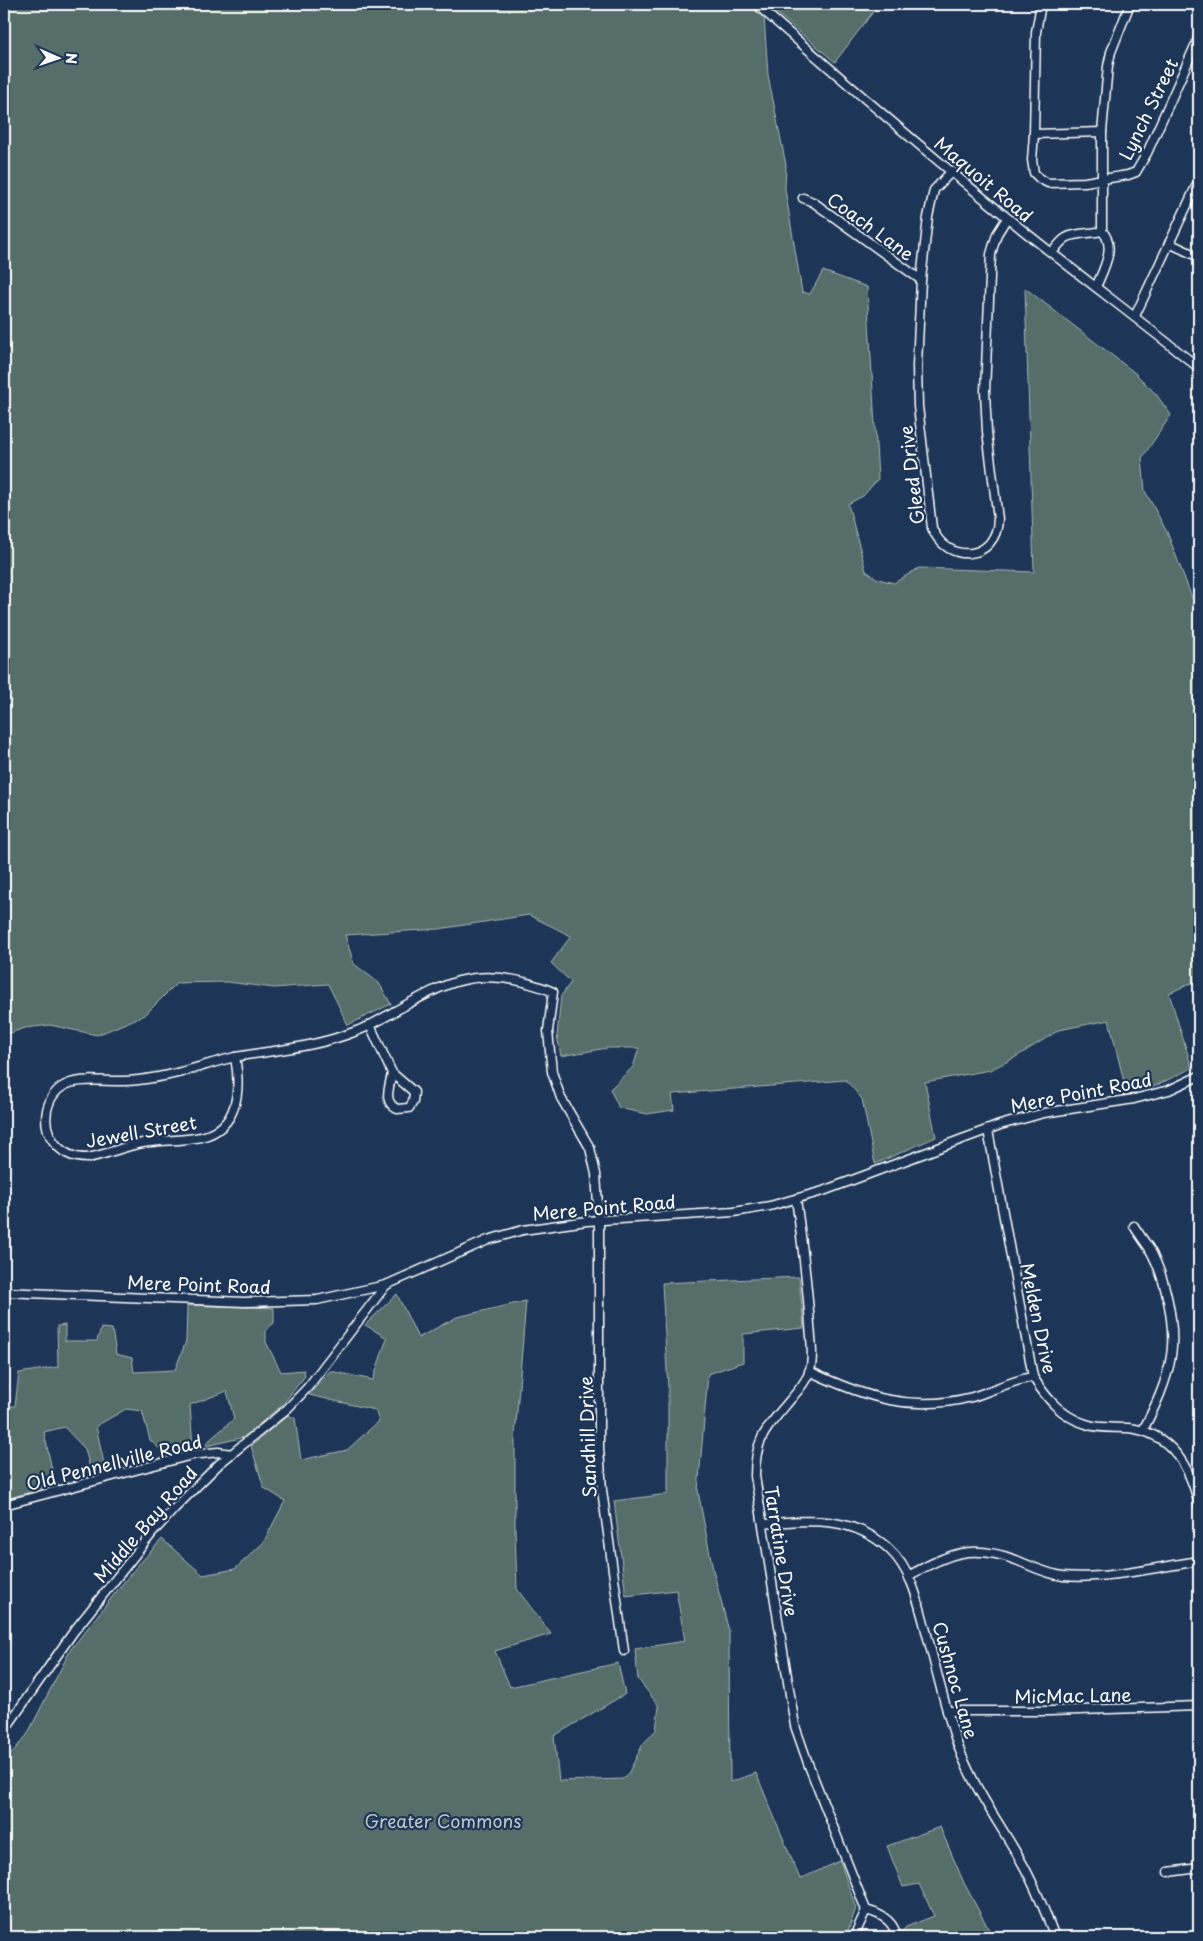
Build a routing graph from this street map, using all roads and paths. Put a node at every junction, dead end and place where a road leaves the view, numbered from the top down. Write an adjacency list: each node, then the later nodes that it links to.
1 (756, 4): 7 (street, Maquoit Road)
2 (1041, 4): 6 (street)
3 (1130, 4): 5 (street)
4 (1199, 36): 8 (street, Lynch Street)
5 (1102, 132): 6 (street); 8 (street)
6 (1034, 134): 8 (street, Lynch Street)
7 (952, 171): 11 (street, Maquoit Road); 16 (street, Gleed Drive)
8 (1103, 179): 12 (street)
9 (1199, 180): 13 (street)
10 (803, 198): 16 (street, Coach Lane)
11 (1007, 218): 14 (street, Maquoit Road); 16 (street, Gleed Drive)
12 (1102, 231): 14 (street); 17 (street)
13 (1169, 243): 15 (street); 18 (street)
14 (1052, 252): 17 (street, Maquoit Road)
15 (1199, 257)
16 (922, 280)
17 (1096, 287): 18 (street, Maquoit Road)
18 (1135, 316): 19 (street, Maquoit Road)
19 (1199, 368)
20 (553, 992): 21 (street, Jewell Street); 27 (street, Sandhill Drive)
21 (370, 1025): 22 (street, Jewell Street); 23 (street)
22 (235, 1057): 22 (street, Jewell Street)
23 (392, 1073): 23 (street)
24 (1199, 1076): 25 (street, Mere Point Road)
25 (988, 1130): 26 (street, Mere Point Road); 32 (street, Melden Drive)
26 (796, 1200): 27 (street, Mere Point Road); 31 (street, Tarratine Drive)
27 (599, 1220): 29 (street, Mere Point Road); 40 (street, Sandhill Drive)
28 (1134, 1226): 33 (street)
29 (386, 1285): 30 (street, Mere Point Road); 34 (street, Middle Bay Road)
30 (4, 1292)
31 (809, 1371): 32 (street); 37 (street, Tarratine Drive)
32 (1033, 1377): 33 (street, Melden Drive)
33 (1143, 1430): 36 (street, Melden Drive)
34 (232, 1454): 35 (street, Old Pennellville Road); 43 (street, Middle Bay Road)
35 (4, 1505)
36 (1199, 1506)
37 (763, 1524): 39 (street, Cushnoc Lane); 46 (street, Tarratine Drive)
38 (1199, 1562): 39 (street)
39 (908, 1576): 42 (street, Cushnoc Lane)
40 (624, 1651)
41 (1199, 1706): 42 (street, MicMac Lane)
42 (947, 1711): 49 (street, Cushnoc Lane)
43 (4, 1731)
44 (1199, 1868): 45 (street)
45 (1168, 1872)
46 (866, 1910): 47 (street); 48 (street)
47 (856, 1937)
48 (896, 1937)
49 (1055, 1937)

